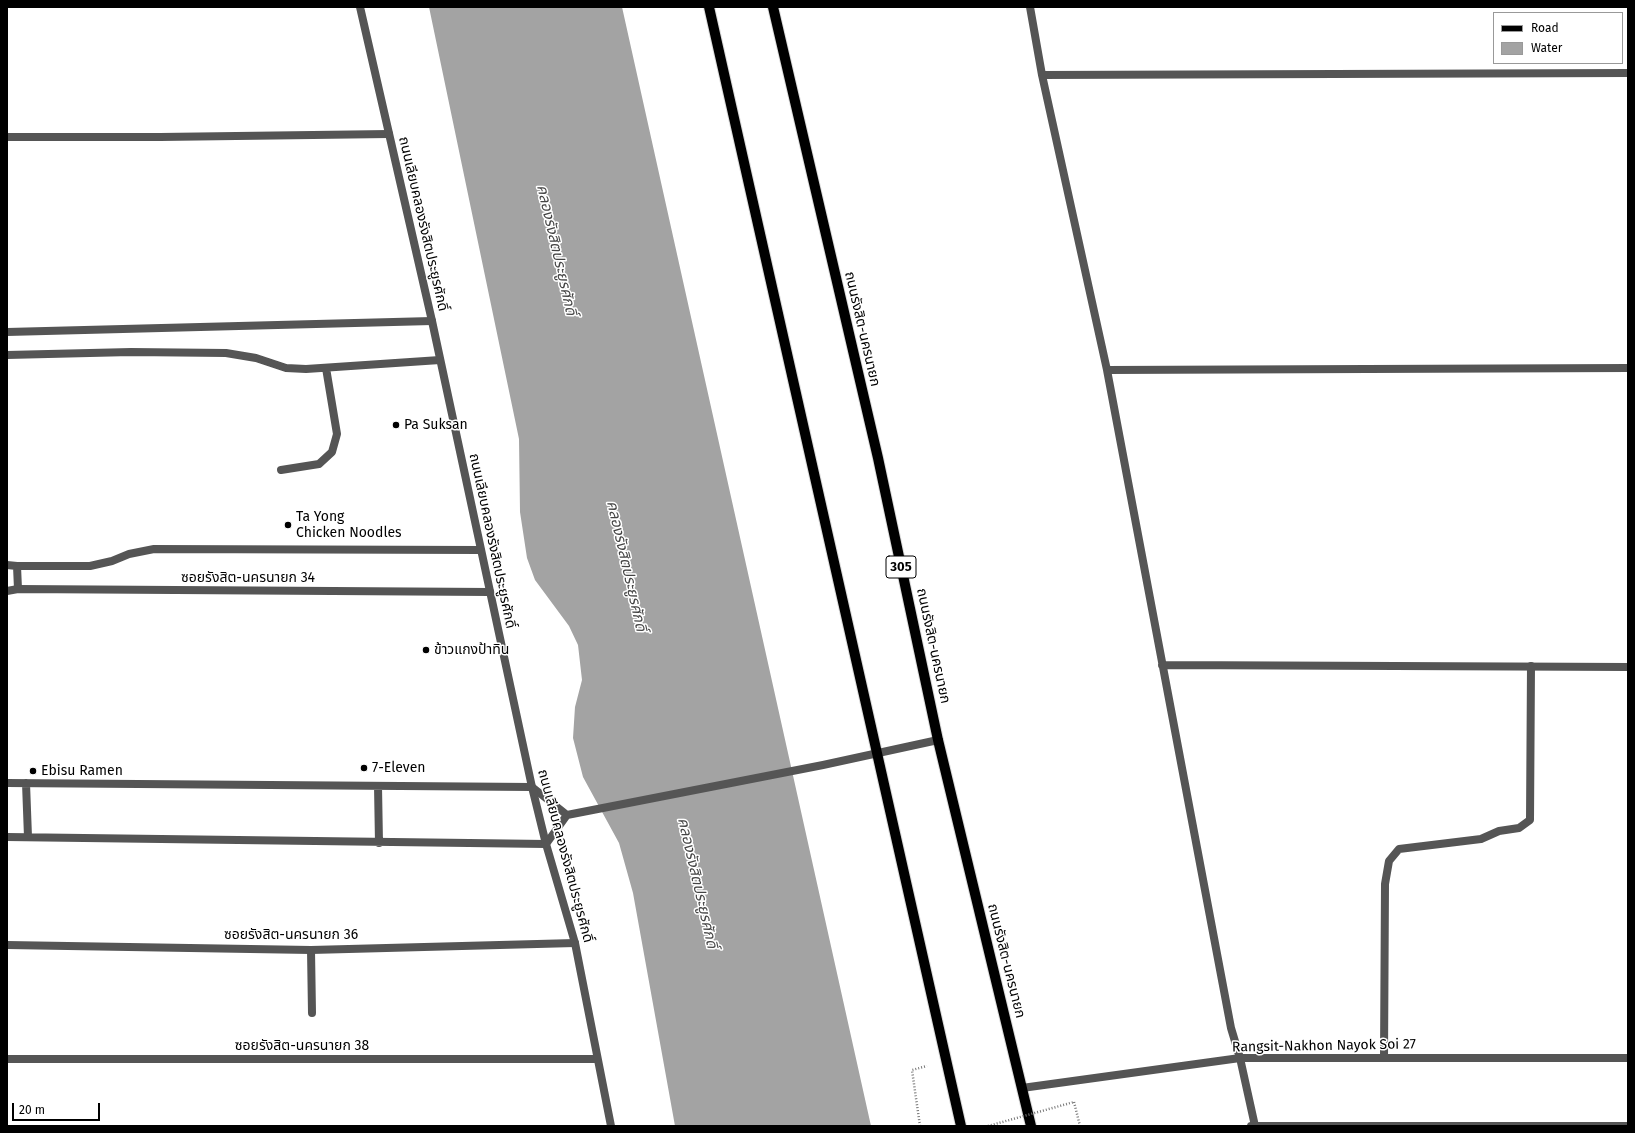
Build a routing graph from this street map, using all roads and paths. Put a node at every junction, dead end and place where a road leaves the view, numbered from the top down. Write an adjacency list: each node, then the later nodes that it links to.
1 (360, 7): 7 (street, ถนนเลียบคลองรังสิตประยูรศักดิ์)
2 (709, 7): 27 (main road)
3 (773, 7): 26 (main road, ถนนรังสิต-นครนายก / 305)
4 (1030, 7): 6 (street)
5 (1628, 73): 6 (street)
6 (1042, 75): 15 (street)
7 (389, 134): 8 (street); 9 (street, ถนนเลียบคลองรังสิตประยูรศักดิ์)
8 (7, 136)
9 (432, 321): 10 (street); 12 (street, ถนนเลียบคลองรังสิตประยูรศักดิ์)
10 (7, 332)
11 (7, 355): 13 (street)
12 (440, 360): 13 (street); 17 (street, ถนนเลียบคลองรังสิตประยูรศักดิ์)
13 (326, 368): 16 (street)
14 (1628, 368): 15 (street)
15 (1107, 370): 23 (street)
16 (280, 470)
17 (480, 550): 19 (street); 22 (street, ถนนเลียบคลองรังสิตประยูรศักดิ์)
18 (7, 565): 19 (street)
19 (17, 566): 20 (street)
20 (18, 589): 21 (street, ซอยรังสิต-นครนายก 34); 22 (street, ซอยรังสิต-นครนายก 34)
21 (7, 591)
22 (490, 592): 31 (street, ถนนเลียบคลองรังสิตประยูรศักดิ์)
23 (1162, 665): 24 (street); 41 (street)
24 (1532, 666): 25 (street); 42 (street)
25 (1628, 667)
26 (938, 740): 27 (street); 47 (main road, ถนนรังสิต-นครนายก / 305)
27 (878, 752): 32 (street); 46 (main road)
28 (7, 783): 29 (street)
29 (26, 783): 30 (street); 34 (street)
30 (378, 786): 31 (street); 35 (street)
31 (532, 787): 32 (street); 36 (street, ถนนเลียบคลองรังสิตประยูรศักดิ์)
32 (567, 815): 36 (street)
33 (7, 837): 34 (street)
34 (28, 837): 35 (street)
35 (379, 843): 36 (street)
36 (546, 844): 37 (street, ถนนเลียบคลองรังสิตประยูรศักดิ์)
37 (575, 943): 39 (street, ซอยรังสิต-นครนายก 36); 45 (street, ถนนเลียบคลองรังสิตประยูรศักดิ์)
38 (7, 945): 39 (street, ซอยรังสิต-นครนายก 36)
39 (311, 950): 40 (street)
40 (312, 1013)
41 (1240, 1058): 42 (street, Rangsit-Nakhon Nayok Soi 27); 47 (street, Rangsit-Nakhon Nayok Soi 27); 54 (street)
42 (1384, 1058): 43 (street, Rangsit-Nakhon Nayok Soi 27)
43 (1628, 1058)
44 (7, 1059): 45 (street, ซอยรังสิต-นครนายก 38)
45 (597, 1059): 48 (street, ถนนเลียบคลองรังสิตประยูรศักดิ์)
46 (946, 1060): 49 (path); 50 (main road)
47 (1022, 1088): 52 (main road, ถนนรังสิต-นครนายก / 305)
48 (611, 1126)
49 (920, 1126)
50 (961, 1126)
51 (988, 1126): 53 (path, bridge)
52 (1031, 1126)
53 (1080, 1126)
54 (1253, 1126): 55 (street)
55 (1628, 1126)

